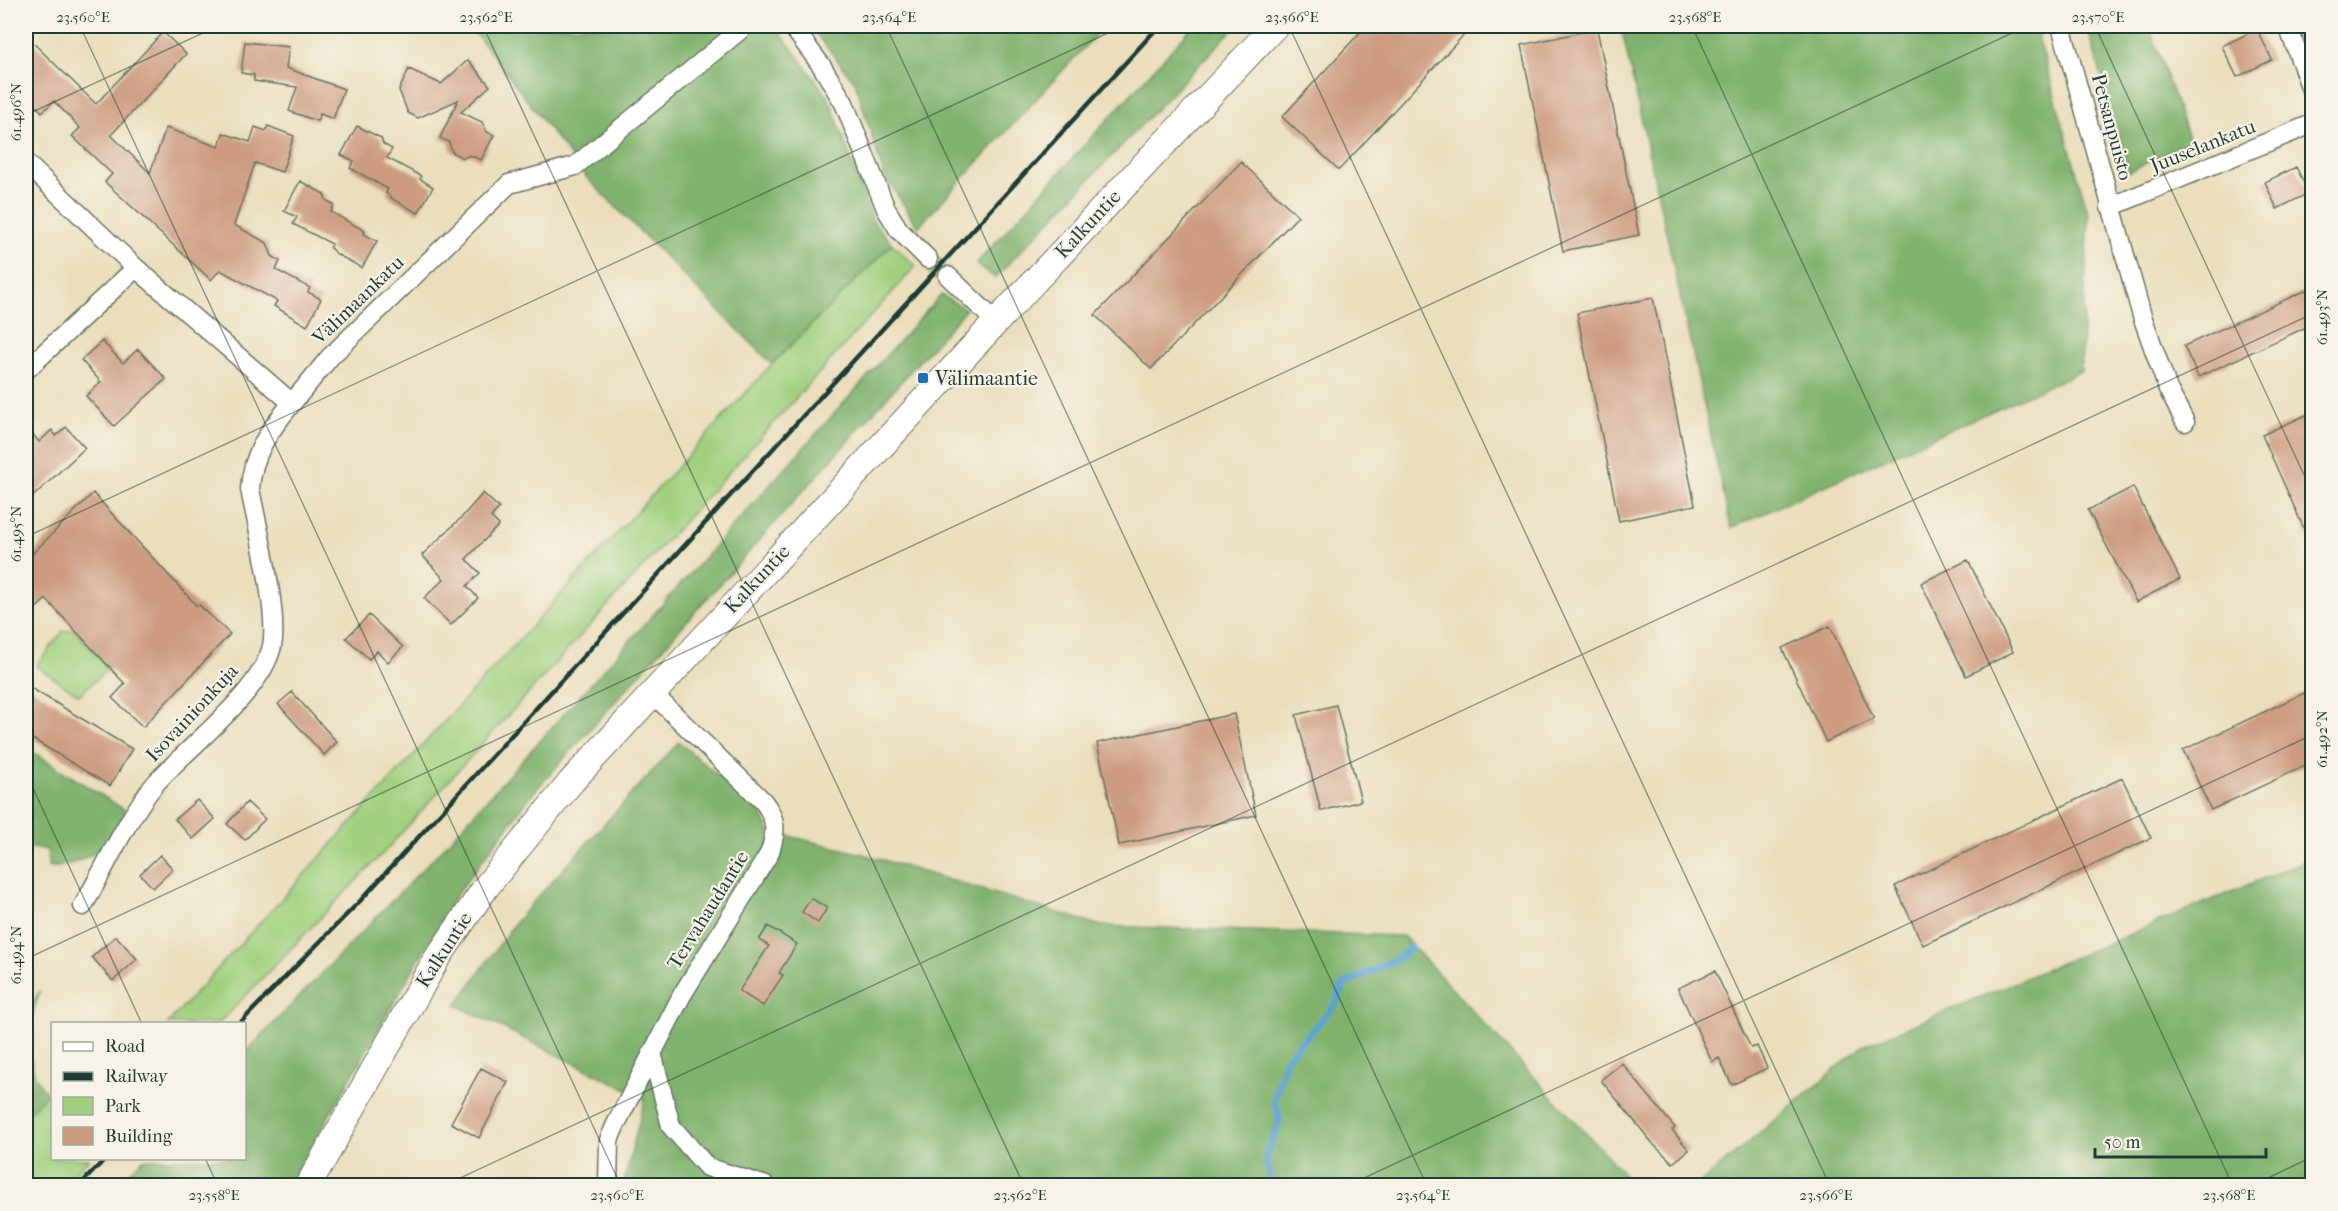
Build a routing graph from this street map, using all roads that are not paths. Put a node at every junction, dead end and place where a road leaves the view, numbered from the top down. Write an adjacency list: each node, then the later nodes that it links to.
1 (745, 26): 15 (street, Välimaankatu)
2 (792, 26): 10 (street)
3 (1275, 26): 13 (street, Kalkuntie)
4 (2061, 26): 9 (street, Petsanpuisto)
5 (2288, 26): 6 (street)
6 (2313, 92)
7 (2313, 124): 9 (street, Juuselankatu)
8 (26, 163): 11 (street)
9 (2110, 207): 16 (street, Petsanpuisto)
10 (928, 259)
11 (136, 268): 14 (street); 15 (street)
12 (948, 276): 13 (street)
13 (996, 322): 17 (street, Kalkuntie)
14 (26, 370)
15 (292, 403): 18 (street, Isovainionkuja)
16 (2185, 422)
17 (651, 692): 19 (street, Tervahaudantie); 20 (street, Kalkuntie)
18 (83, 906)
19 (652, 1053): 21 (street, Tervahaudantie); 22 (street)
20 (308, 1185)
21 (608, 1185)
22 (766, 1185)

